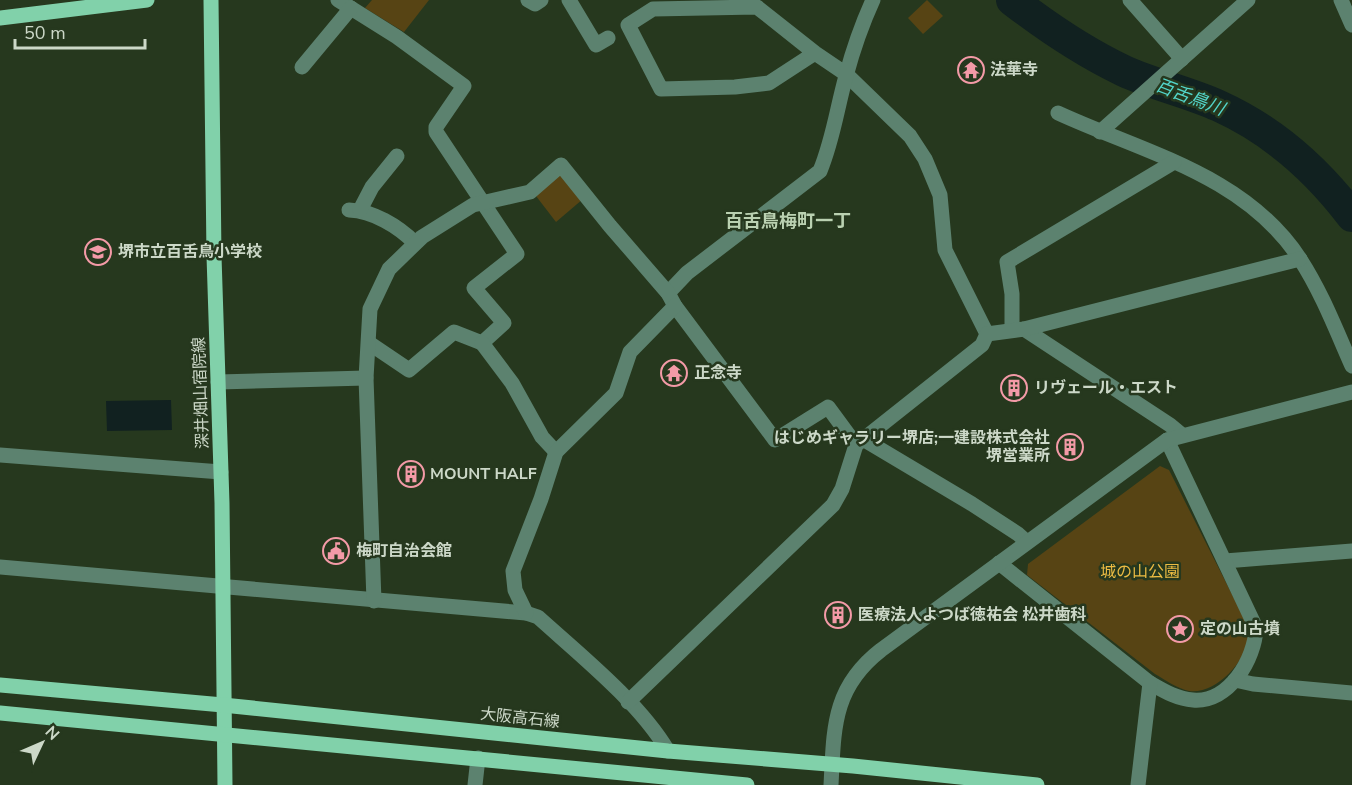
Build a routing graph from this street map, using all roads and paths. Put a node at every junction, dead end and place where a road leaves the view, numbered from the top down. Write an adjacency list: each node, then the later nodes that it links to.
1 (147, 0): 11 (main road)
2 (210, 0): 32 (main road, 深井畑山宿院線)
3 (528, 0): 4 (street)
4 (542, 0)
5 (569, 0): 13 (street)
6 (873, 0): 17 (street)
7 (1130, 0): 15 (street)
8 (1248, 0): 15 (street)
9 (1341, 0): 12 (street)
10 (345, 4): 16 (street); 22 (street)
11 (0, 18)
12 (1352, 25)
13 (608, 38)
14 (815, 53): 14 (street); 17 (street)
15 (1182, 59): 19 (street)
16 (302, 67)
17 (846, 74): 25 (street); 27 (street)
18 (1058, 113): 19 (street)
19 (1100, 132): 21 (street)
20 (397, 156): 23 (street)
21 (1174, 162): 24 (street); 26 (street)
22 (484, 203): 23 (street); 25 (street); 29 (street)
23 (415, 243): 28 (street)
24 (1299, 258): 26 (street); 30 (street)
25 (671, 300): 36 (street); 37 (street)
26 (1018, 330): 27 (street); 34 (street)
27 (987, 334): 36 (street)
28 (369, 343): 29 (street); 31 (street)
29 (482, 343): 37 (street)
30 (1352, 366)
31 (366, 378): 32 (street); 46 (street)
32 (218, 382): 39 (main road, 深井畑山宿院線)
33 (1352, 392): 34 (street)
34 (1182, 435): 35 (street)
35 (1167, 440): 40 (street); 42 (street)
36 (859, 442): 40 (street); 52 (street)
37 (556, 452): 47 (street)
38 (0, 455): 39 (street)
39 (221, 472): 45 (main road, 深井畑山宿院線)
40 (1027, 542): 43 (street)
41 (1352, 551): 42 (street)
42 (1225, 561): 48 (street)
43 (999, 563): 49 (street); 58 (street)
44 (0, 567): 45 (street)
45 (222, 586): 46 (street); 53 (main road, 深井畑山宿院線)
46 (374, 601): 47 (street)
47 (526, 613): 52 (street)
48 (1235, 680): 49 (street); 51 (street)
49 (1150, 683): 64 (street)
50 (0, 685): 53 (main road, 大阪高石線)
51 (1352, 693)
52 (628, 702): 56 (street)
53 (223, 705): 55 (main road, 深井畑山宿院線); 56 (main road, 大阪高石線)
54 (0, 713): 55 (main road)
55 (225, 735): 57 (main road); 59 (main road, 深井畑山宿院線)
56 (668, 751): 58 (main road, 大阪高石線)
57 (478, 758): 60 (street); 61 (main road)
58 (832, 765): 62 (street); 63 (main road, 大阪高石線)
59 (225, 785)
60 (475, 785)
61 (747, 785)
62 (831, 785)
63 (1036, 785)
64 (1138, 785)

